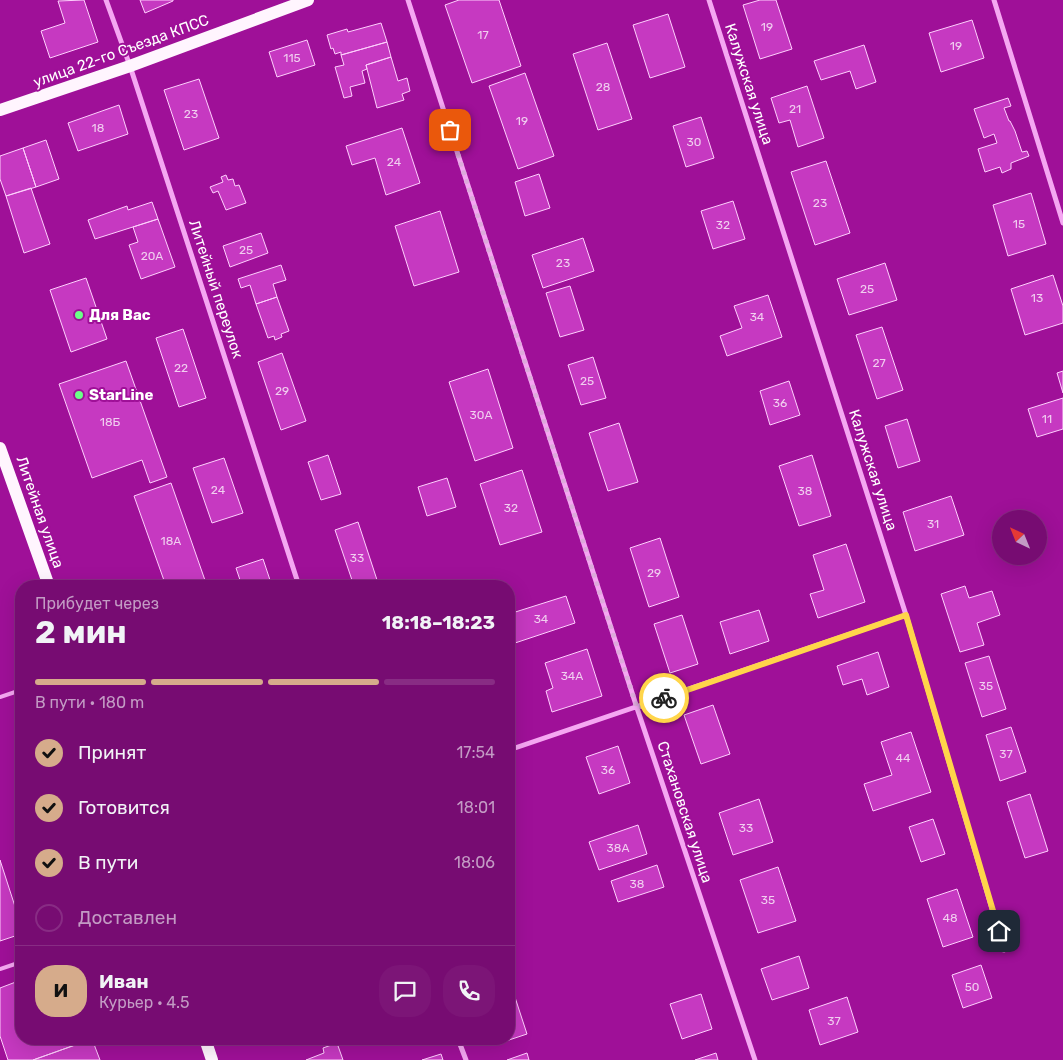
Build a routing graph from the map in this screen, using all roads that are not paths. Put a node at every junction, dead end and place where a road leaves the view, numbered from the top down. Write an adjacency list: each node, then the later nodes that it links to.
1 (106, 0): 6 (street, Литейный переулок)
2 (308, 0): 6 (main road, улица 22-го Съезда КПСС)
3 (408, 0): 15 (street, Стахановская улица)
4 (708, 0): 12 (street, Калужская улица)
5 (994, 0): 8 (street)
6 (130, 66): 7 (main road, улица 22-го Съезда КПСС); 11 (street, Литейный переулок)
7 (2, 108)
8 (1063, 223)
9 (0, 448): 10 (main road, Литейная улица)
10 (47, 580)
11 (297, 580)
12 (906, 615): 15 (street); 17 (street, Калужская улица)
13 (15, 692): 14 (lane)
14 (0, 697)
15 (637, 708): 16 (street); 24 (street, Стахановская улица)
16 (515, 748)
17 (1004, 950)
18 (15, 964): 19 (lane)
19 (0, 969)
20 (206, 1045): 22 (main road)
21 (460, 1045): 23 (street)
22 (212, 1060)
23 (466, 1060)
24 (755, 1060)

